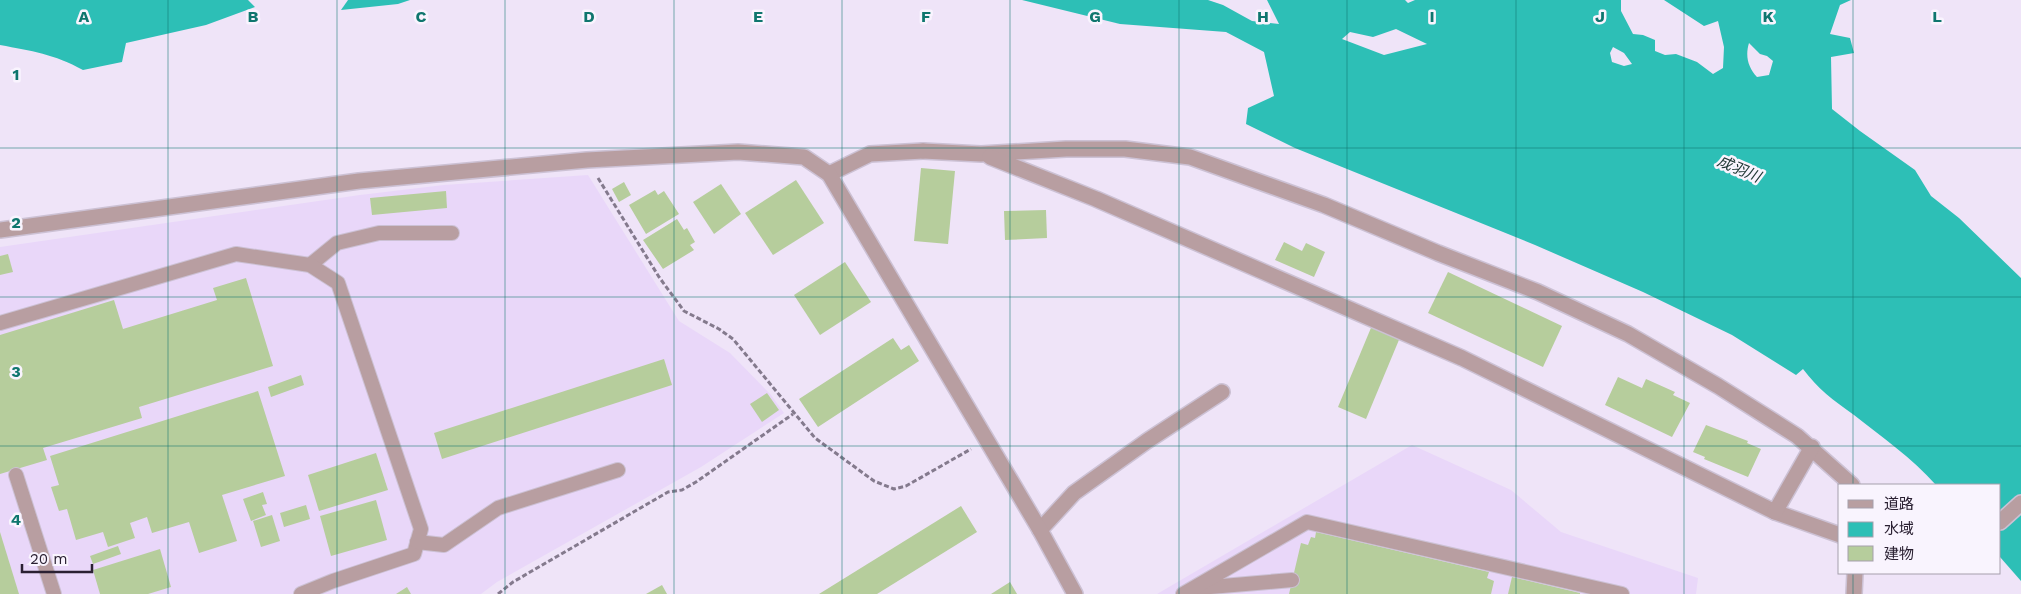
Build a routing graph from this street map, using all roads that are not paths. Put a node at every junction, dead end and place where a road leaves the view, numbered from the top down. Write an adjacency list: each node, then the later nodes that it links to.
1 (981, 154): 2 (street); 8 (street); 13 (street)
2 (829, 174): 3 (street); 15 (street)
3 (0, 230)
4 (452, 233): 5 (lane)
5 (310, 265): 6 (lane); 17 (lane)
6 (0, 323)
7 (1222, 392): 15 (street)
8 (1812, 447): 11 (street); 13 (street)
9 (618, 470): 17 (lane)
10 (16, 475): 21 (lane)
11 (1851, 484)
12 (2021, 503): 14 (street)
13 (1775, 512): 16 (street)
14 (2001, 521)
15 (1040, 530): 23 (street)
16 (1838, 534)
17 (417, 542): 22 (lane)
18 (1855, 574): 25 (street)
19 (1292, 580): 20 (lane)
20 (1189, 591): 24 (lane)
21 (54, 594)
22 (301, 594)
23 (1075, 594)
24 (1622, 594)
25 (1854, 594)

